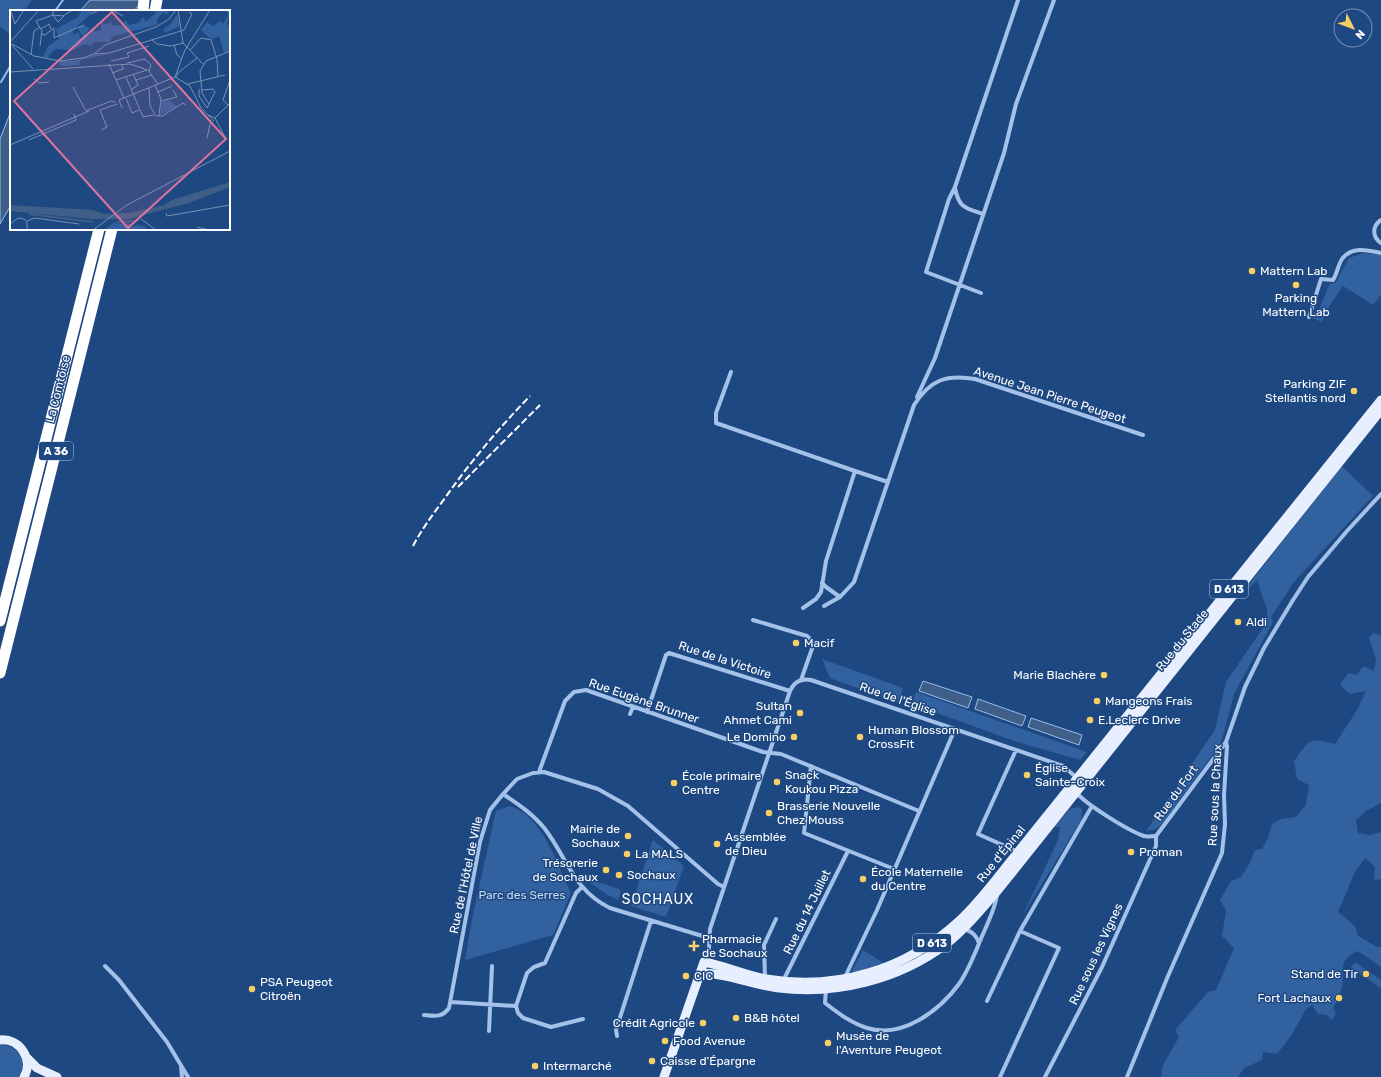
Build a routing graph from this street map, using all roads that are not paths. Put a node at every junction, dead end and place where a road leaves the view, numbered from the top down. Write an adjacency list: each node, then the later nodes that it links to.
1 (144, 0): 4 (highway)
2 (1018, 0): 5 (street)
3 (1054, 0): 6 (street, Avenue Jean Pierre Peugeot)
4 (143, 10)
5 (955, 187): 6 (street); 12 (street)
6 (983, 214): 12 (street, Avenue Jean Pierre Peugeot)
7 (1381, 220): 10 (street)
8 (99, 230): 28 (highway, La Comtoise / A 36)
9 (112, 230): 29 (highway, La Comtoise / A 36)
10 (1381, 243)
11 (1381, 253): 14 (street)
12 (960, 284): 13 (street); 17 (street, Avenue Jean Pierre Peugeot)
13 (981, 293)
14 (1309, 317)
15 (731, 372): 20 (street)
16 (1381, 400): 42 (main road, Rue du Stade / D 613)
17 (914, 405): 19 (street, Avenue Jean Pierre Peugeot); 21 (street, Avenue Jean Pierre Peugeot)
18 (1381, 410): 41 (main road, Rue du Stade / D 613)
19 (1143, 435)
20 (855, 471): 21 (street); 23 (street)
21 (888, 482): 24 (street, Avenue Jean Pierre Peugeot)
22 (1381, 494): 36 (street, Rue sous la Chaux)
23 (822, 582): 24 (street); 26 (street)
24 (840, 597): 25 (street, Avenue Jean Pierre Peugeot)
25 (824, 606)
26 (803, 608)
27 (753, 620): 30 (street)
28 (0, 621)
29 (0, 673)
30 (801, 680): 31 (street); 35 (street, Rue de l'Église)
31 (790, 691): 33 (street, Rue de la Victoire); 38 (street)
32 (633, 707): 33 (street, Rue Eugène Brunner); 34 (street); 40 (street, Rue Eugène Brunner)
33 (647, 712): 38 (street, Rue Eugène Brunner)
34 (630, 714)
35 (955, 729): 37 (street, Rue de l'Église); 46 (street)
36 (1226, 742): 47 (street, Rue du Fort); 88 (street, Rue sous la Chaux)
37 (1016, 750): 42 (street, Rue de l'Église); 49 (street)
38 (770, 752): 39 (street, Rue Eugène Brunner); 52 (street)
39 (811, 766): 46 (street, Rue Eugène Brunner); 48 (street)
40 (539, 772): 44 (street, Rue de l'Hôtel de Ville); 52 (street)
41 (1089, 775): 42 (street); 43 (main road, Rue du Stade / D 613)
42 (1077, 778): 43 (street); 49 (main road, Rue d'Épinal / D 613)
43 (1076, 791): 45 (street); 53 (main road, Rue d'Épinal / D 613)
44 (503, 794): 51 (street); 69 (street, Rue de l'Hôtel de Ville)
45 (1092, 806): 47 (street); 57 (street)
46 (919, 811): 50 (street)
47 (1156, 836): 87 (street, Rue sous les Vignes)
48 (848, 851): 50 (street); 64 (street, Rue du 14 Juillet)
49 (1018, 852): 66 (main road, Rue d'Épinal / D 613)
50 (894, 869): 66 (street)
51 (582, 887): 55 (street); 71 (street)
52 (724, 887): 58 (street)
53 (998, 890): 56 (main road, Rue d'Épinal / D 613); 59 (street)
54 (776, 919): 65 (street)
55 (651, 921): 58 (street); 76 (street)
56 (963, 929): 59 (street); 66 (main road, Rue d'Épinal / D 613)
57 (1020, 932): 68 (street); 86 (street)
58 (709, 938): 60 (street)
59 (979, 943): 67 (street)
60 (704, 962): 63 (main road); 65 (main road, Rue d'Épinal / D 613)
61 (105, 966): 79 (street)
62 (492, 966): 70 (street)
63 (701, 973): 65 (main road, Rue d'Épinal / D 613); 73 (main road)
64 (783, 981): 65 (main road, Rue d'Épinal / D 613); 67 (main road, Rue d'Épinal / D 613)
65 (765, 982): 67 (main road, Rue d'Épinal / D 613)
66 (844, 984): 67 (main road, Rue d'Épinal / D 613)
67 (826, 986)
68 (987, 1001)
69 (451, 1002): 70 (street); 72 (street)
70 (489, 1004): 71 (street); 75 (street)
71 (516, 1006): 74 (street)
72 (424, 1015)
73 (685, 1018): 84 (main road); 85 (main road)
74 (583, 1019)
75 (488, 1030)
76 (617, 1036)
77 (0, 1040): 78 (main road)
78 (27, 1058): 80 (main road); 81 (main road)
79 (181, 1064): 82 (street); 83 (street)
80 (24, 1077)
81 (57, 1077)
82 (182, 1077)
83 (188, 1077)
84 (664, 1077)
85 (670, 1077)
86 (1000, 1077)
87 (1045, 1077)
88 (1128, 1077)

